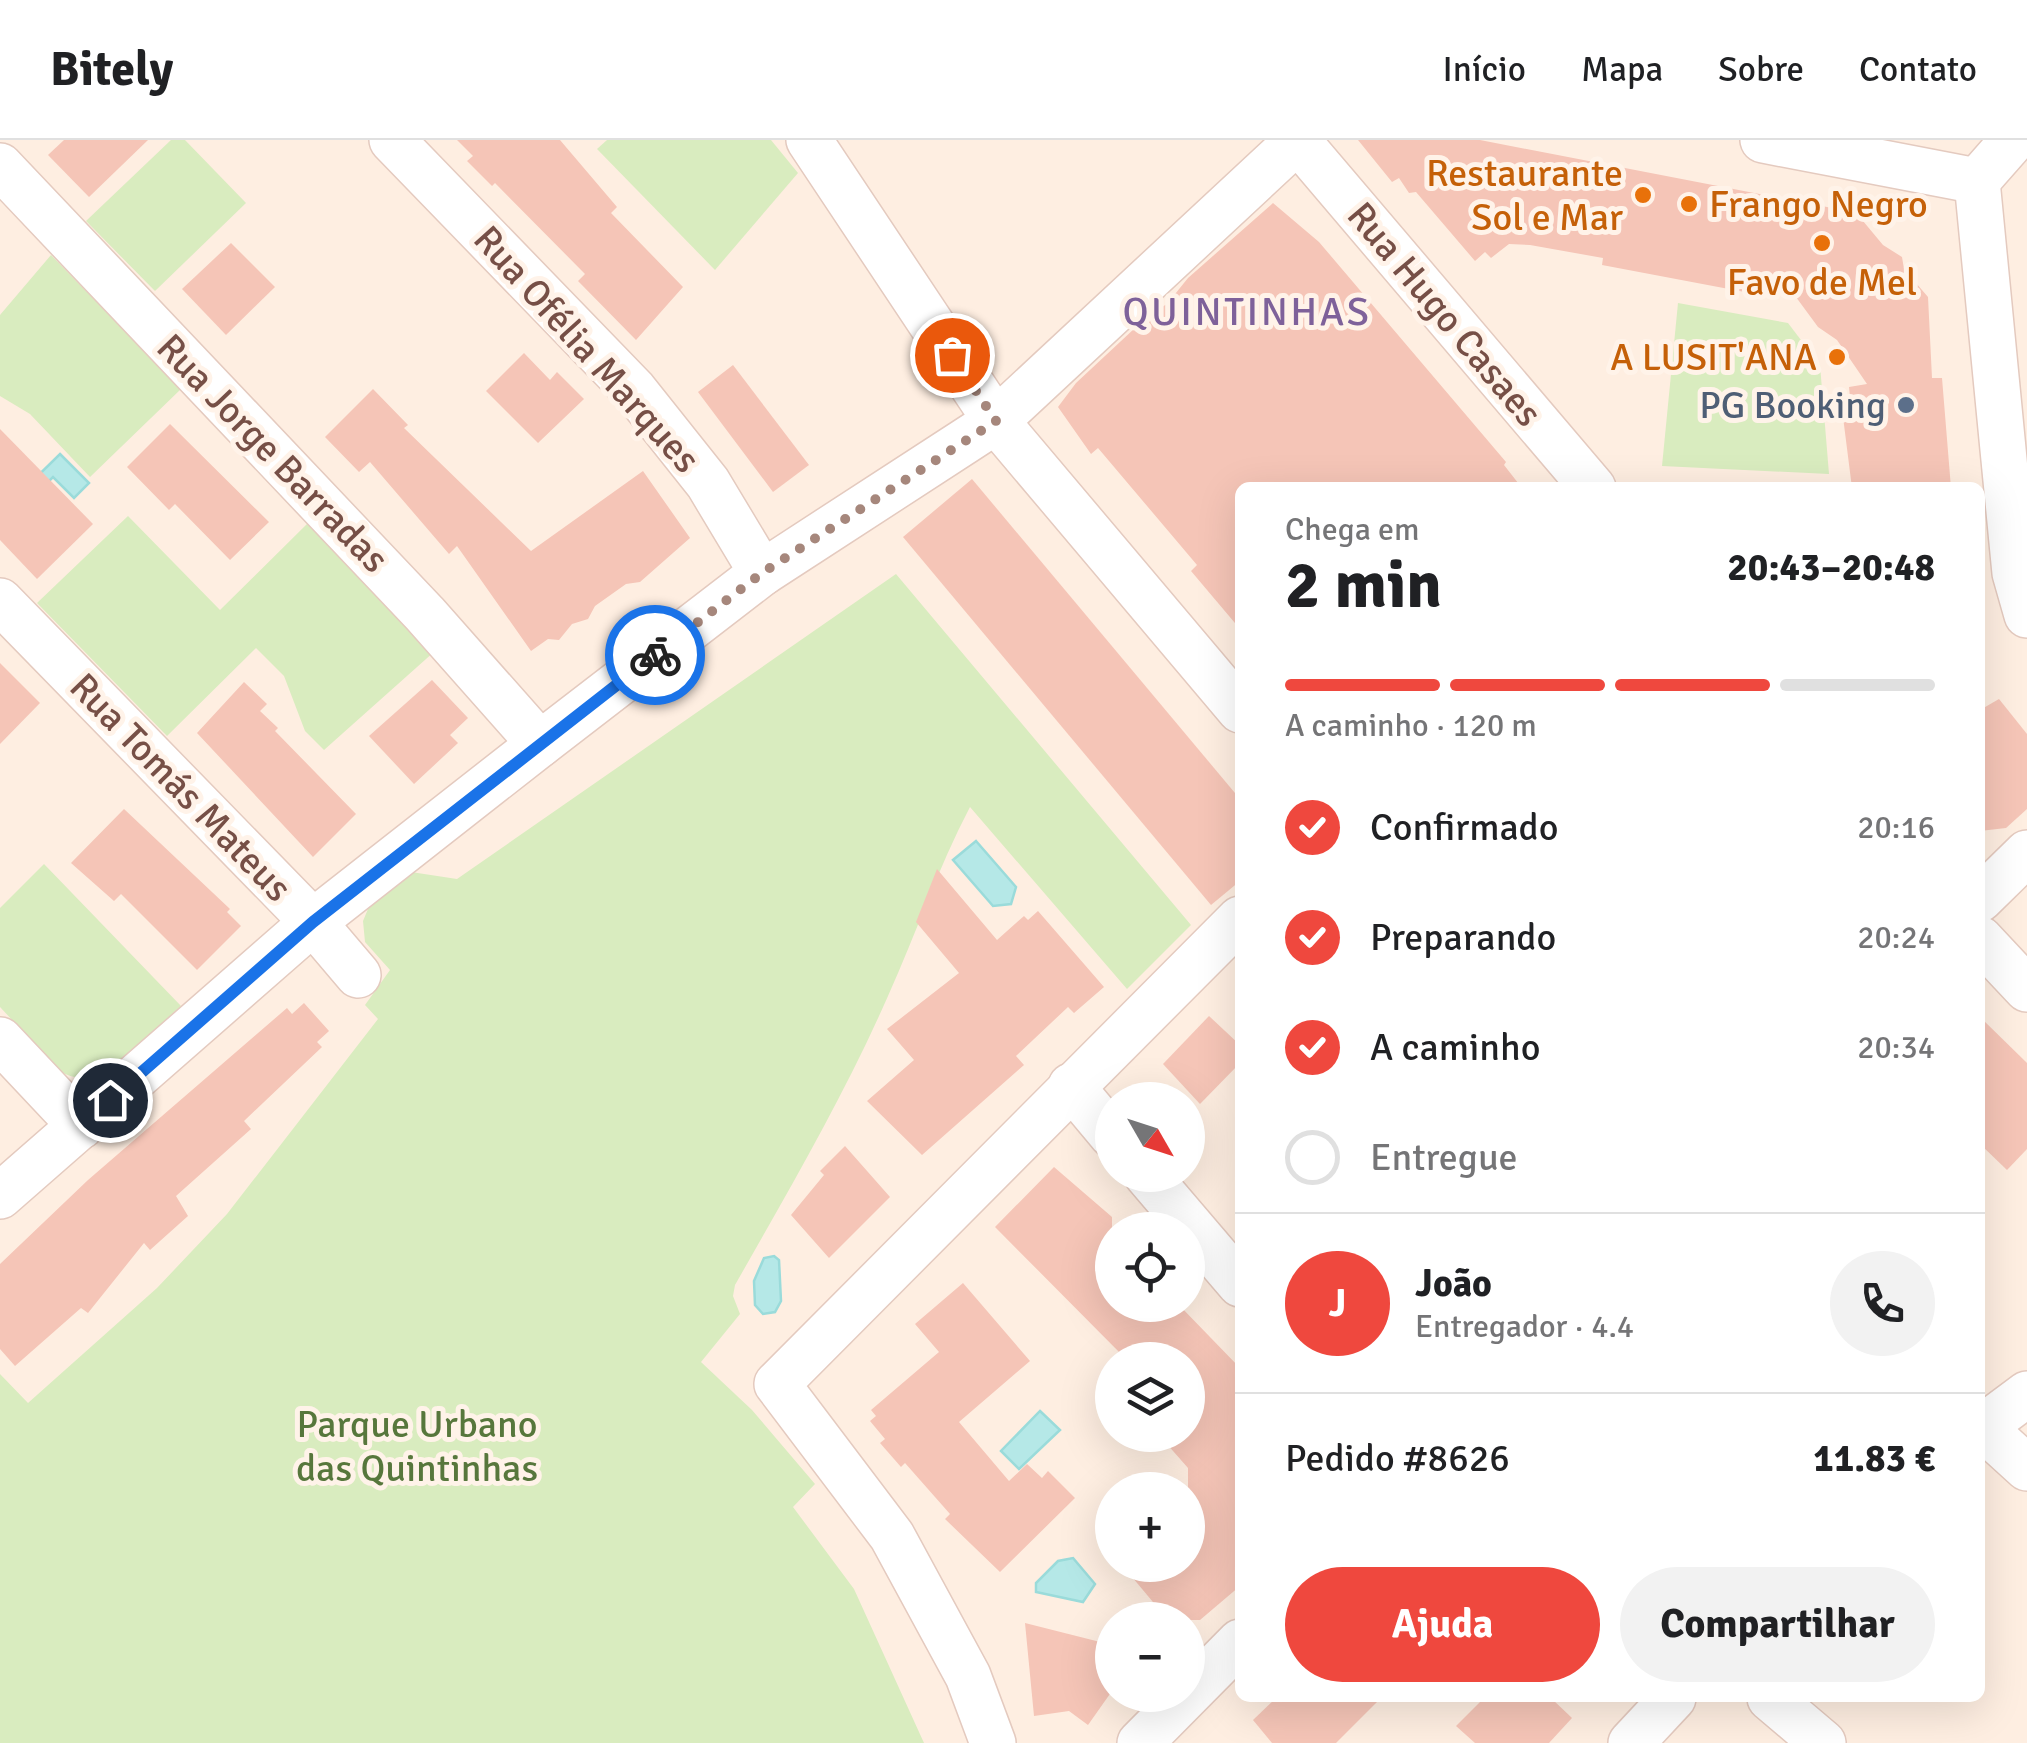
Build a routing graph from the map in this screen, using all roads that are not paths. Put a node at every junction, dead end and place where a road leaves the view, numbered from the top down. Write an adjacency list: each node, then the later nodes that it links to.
1 (392, 140): 10 (street, Rua Ofélia Marques)
2 (809, 140): 8 (street)
3 (1298, 140): 8 (street); 9 (street, Rua Hugo Casaes)
4 (1763, 140): 7 (street)
5 (2013, 140): 7 (street)
6 (0, 166): 14 (street, Rua Jorge Barradas)
7 (1977, 180): 12 (street)
8 (996, 421): 10 (street); 13 (street)
9 (1588, 482)
10 (762, 573): 14 (street)
11 (0, 602): 17 (street, Rua Tomás Mateus)
12 (2027, 615)
13 (1235, 704)
14 (540, 744): 17 (street)
15 (2027, 853): 16 (street)
16 (1985, 894)
17 (313, 922): 20 (street, Rua Tomás Mateus); 25 (street)
18 (1235, 924): 23 (street)
19 (1985, 944): 21 (street)
20 (358, 975)
21 (2027, 989)
22 (0, 1040): 25 (street)
23 (1071, 1086): 24 (street); 36 (street)
24 (1095, 1115)
25 (82, 1126): 27 (street)
26 (1161, 1192): 28 (street)
27 (0, 1196)
28 (1235, 1278)
29 (2027, 1394): 30 (street)
30 (1985, 1425)
31 (1985, 1431): 32 (street)
32 (2027, 1468)
33 (1235, 1647): 37 (street)
34 (1669, 1702): 38 (street)
35 (1775, 1702): 39 (street)
36 (993, 1743)
37 (1140, 1743)
38 (1631, 1743)
39 (1824, 1743)

